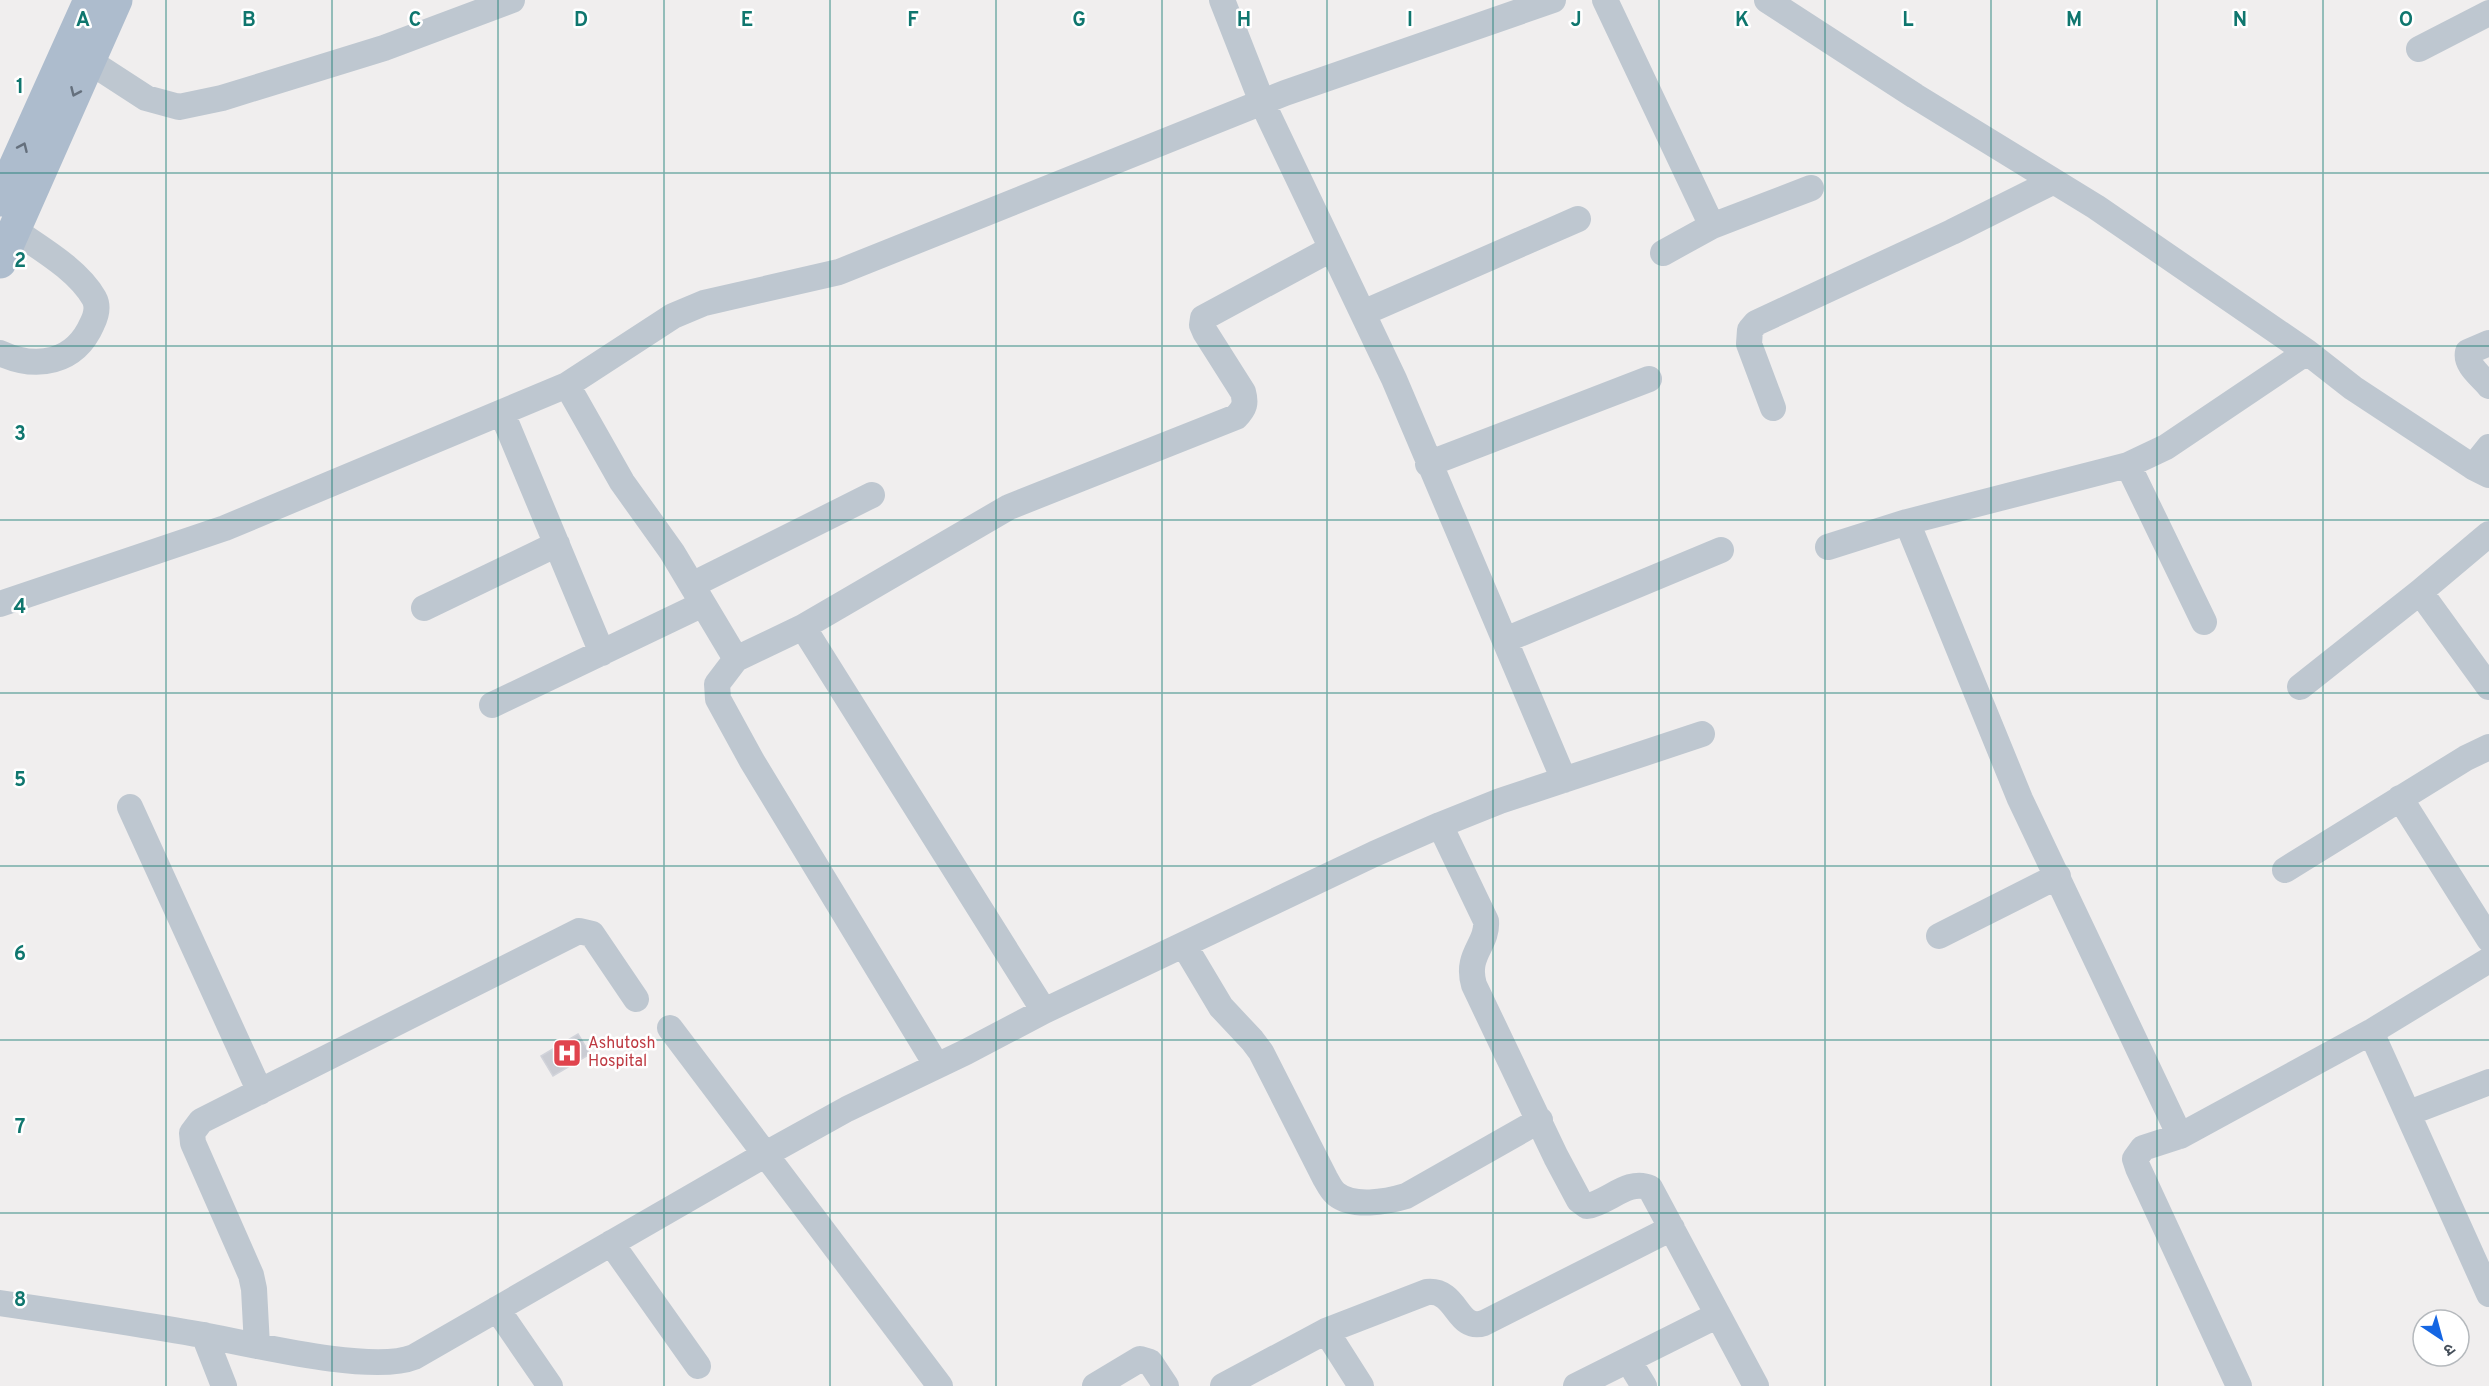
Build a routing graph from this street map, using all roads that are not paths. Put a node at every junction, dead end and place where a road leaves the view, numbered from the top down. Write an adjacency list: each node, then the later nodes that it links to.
1 (90, 0): 14 (main road, one-way to 1)
2 (116, 0): 10 (main road)
3 (512, 0): 10 (street)
4 (1222, 0): 11 (street)
5 (1553, 0): 11 (street)
6 (1605, 0): 16 (street)
7 (1767, 0): 12 (street)
8 (2489, 13): 9 (street)
9 (2419, 49)
10 (89, 61): 17 (main road, one-way to 17)
11 (1262, 102): 18 (street); 26 (street)
12 (2052, 182): 23 (street); 28 (street)
13 (1811, 188): 16 (street)
14 (0, 200)
15 (1578, 219): 21 (street)
16 (1712, 226): 19 (street)
17 (14, 230): 20 (main road); 24 (street)
18 (1331, 249): 21 (street); 45 (street)
19 (1663, 253)
20 (0, 262)
21 (1363, 313): 31 (street)
22 (2489, 343): 27 (street)
23 (2307, 352): 32 (street); 33 (street)
24 (0, 353)
25 (1649, 379): 31 (street)
26 (567, 385): 29 (street); 41 (street)
27 (2489, 386)
28 (1773, 408)
29 (502, 412): 37 (street); 42 (street)
30 (2489, 447): 33 (street)
31 (1428, 464): 46 (street)
32 (2128, 465): 35 (street); 44 (street)
33 (2481, 471)
34 (872, 495): 41 (street)
35 (1907, 522): 38 (street); 59 (street)
36 (2489, 534): 40 (street)
37 (557, 544): 43 (street); 47 (street)
38 (1828, 547)
39 (1721, 550): 46 (street)
40 (2420, 592): 49 (street); 50 (street)
41 (698, 595): 47 (street); 48 (street)
42 (0, 604)
43 (424, 608)
44 (2204, 621)
45 (803, 627): 48 (street); 65 (street)
46 (1505, 640): 54 (street)
47 (602, 653): 51 (street)
48 (736, 659): 68 (street)
49 (2300, 687)
50 (2489, 687)
51 (492, 705)
52 (1702, 734): 54 (street)
53 (2489, 747): 55 (street)
54 (1564, 780): 57 (street)
55 (2400, 798): 58 (street); 61 (street)
56 (130, 807): 70 (street)
57 (1440, 825): 62 (street); 72 (street)
58 (2285, 870)
59 (2058, 876): 60 (street); 73 (street)
60 (1940, 936)
61 (2489, 939)
62 (1184, 945): 65 (street); 72 (street)
63 (2489, 960): 67 (street)
64 (636, 999): 70 (street)
65 (1044, 1011): 68 (street)
66 (670, 1028): 74 (street)
67 (2371, 1032): 71 (street); 73 (street)
68 (937, 1066): 74 (street)
69 (2489, 1082): 71 (street)
70 (260, 1092): 84 (street)
71 (2409, 1113): 77 (street)
72 (1540, 1120): 75 (street)
73 (2180, 1136): 97 (street)
74 (766, 1154): 76 (street); 89 (street)
75 (1672, 1228): 81 (street); 82 (street)
76 (611, 1243): 80 (street); 86 (street)
77 (2483, 1267): 78 (street)
78 (2489, 1294)
79 (0, 1303): 83 (street)
80 (496, 1309): 84 (street); 88 (street)
81 (1718, 1315): 85 (street); 96 (street)
82 (1326, 1331): 92 (street); 93 (street)
83 (204, 1335): 84 (street); 87 (street)
84 (257, 1346)
85 (1628, 1360): 94 (street); 95 (street)
86 (698, 1366)
87 (224, 1386)
88 (550, 1386)
89 (940, 1386)
90 (1095, 1386): 91 (street)
91 (1166, 1386)
92 (1223, 1386)
93 (1361, 1386)
94 (1576, 1386)
95 (1644, 1386)
96 (1756, 1386)
97 (2239, 1386)

